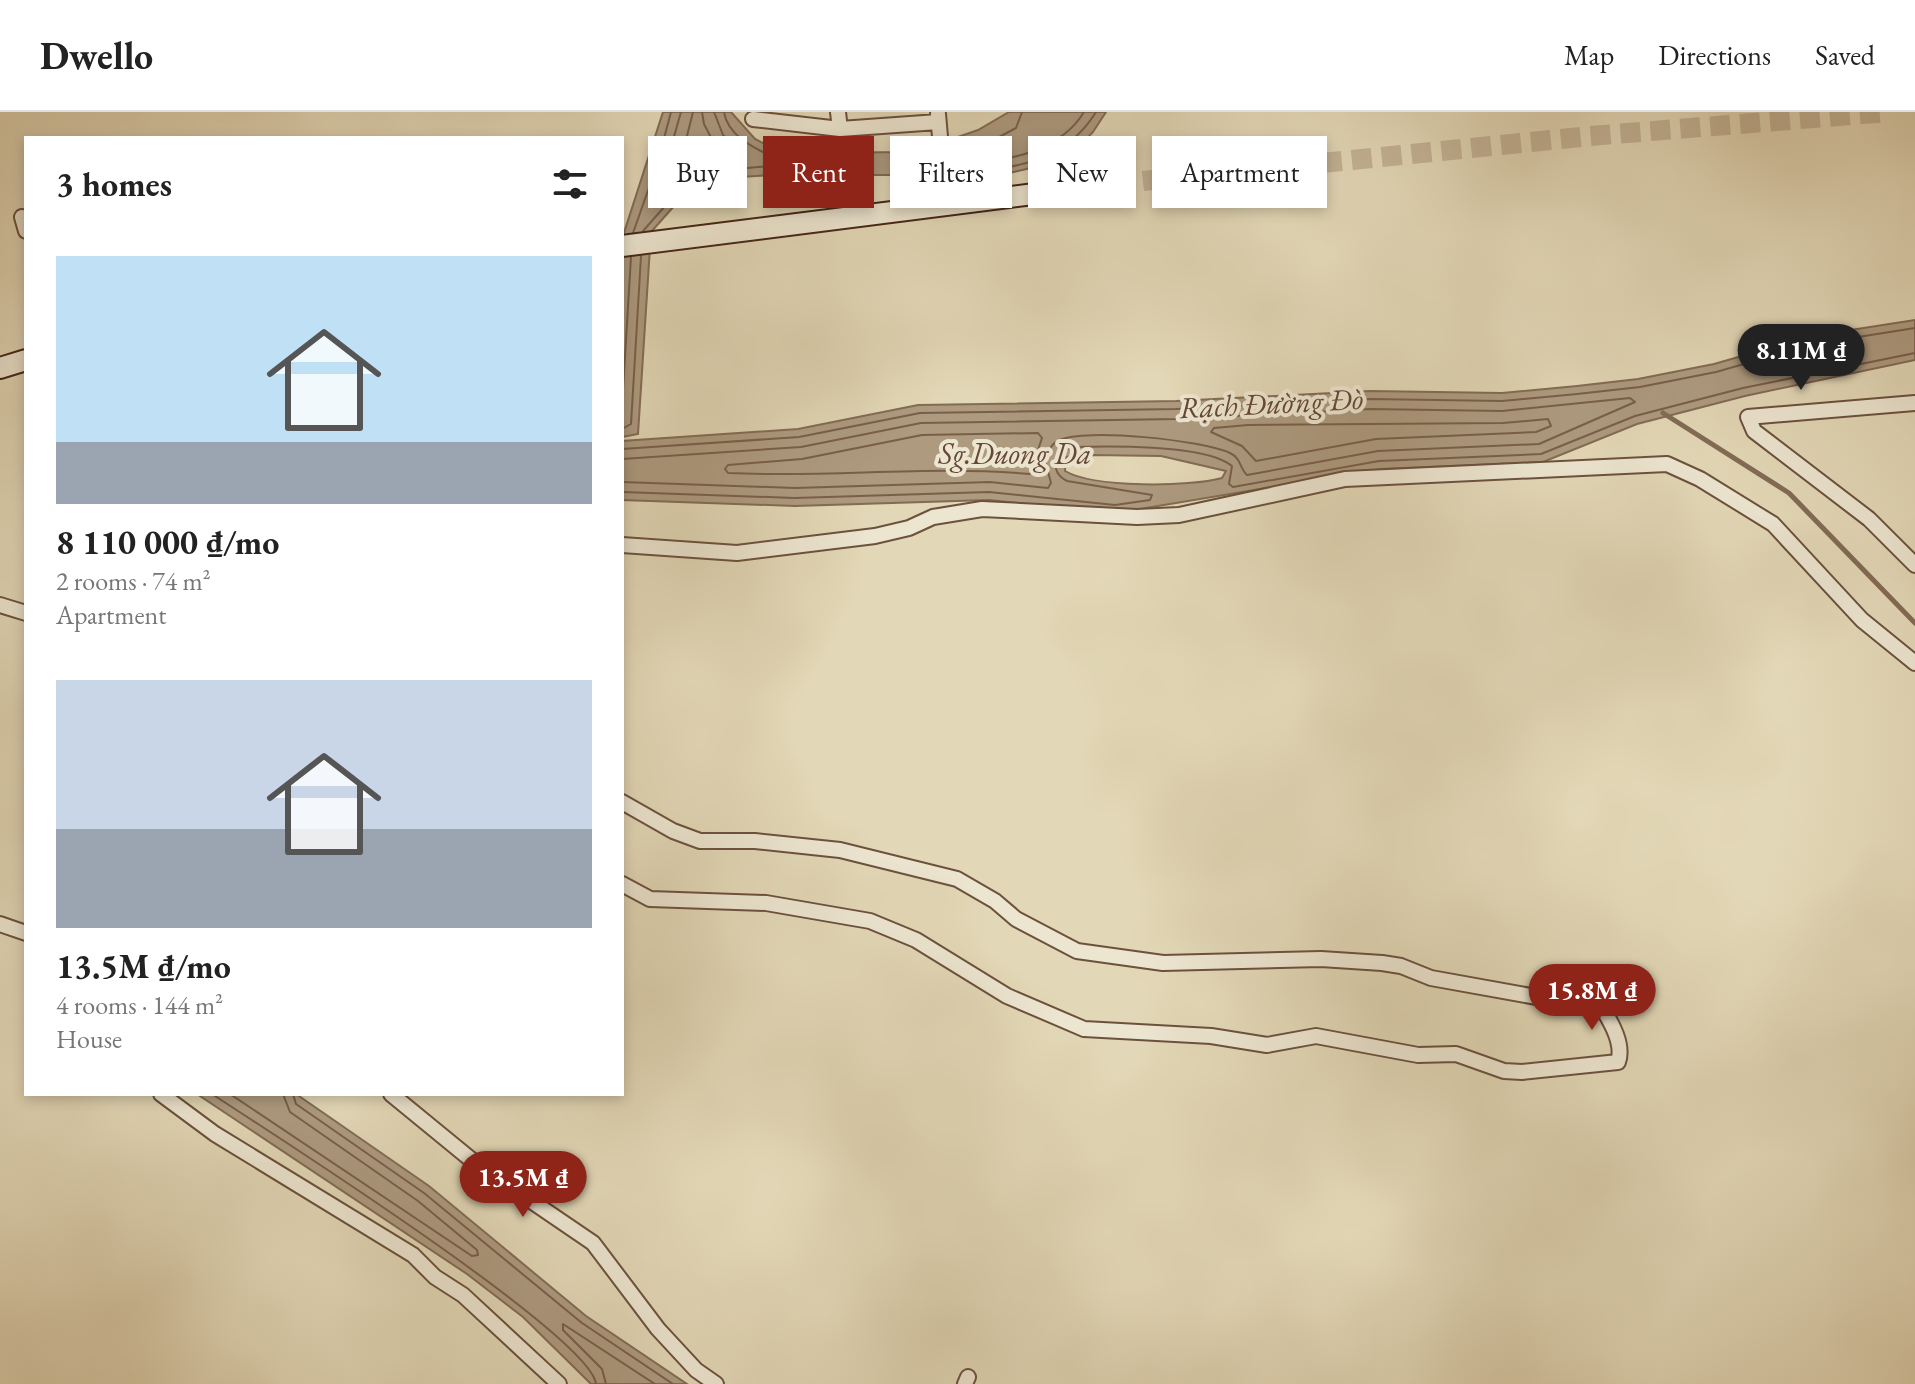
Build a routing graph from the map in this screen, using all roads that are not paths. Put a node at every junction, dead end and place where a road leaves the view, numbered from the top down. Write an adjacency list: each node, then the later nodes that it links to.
1 (838, 112): 4 (street)
2 (938, 117): 4 (street)
3 (753, 119): 4 (street)
4 (840, 129)
5 (920, 208): 6 (main road)
6 (624, 246)
7 (24, 361): 8 (main road)
8 (0, 368)
9 (1915, 403): 11 (street)
10 (624, 545): 14 (street)
11 (1915, 565)
12 (0, 605): 13 (street)
13 (24, 612)
14 (1915, 663)
15 (624, 803): 16 (street)
16 (624, 885)
17 (0, 924): 18 (street)
18 (24, 932)
19 (164, 1096): 21 (street)
20 (393, 1096): 22 (street)
21 (559, 1384)
22 (716, 1384)

